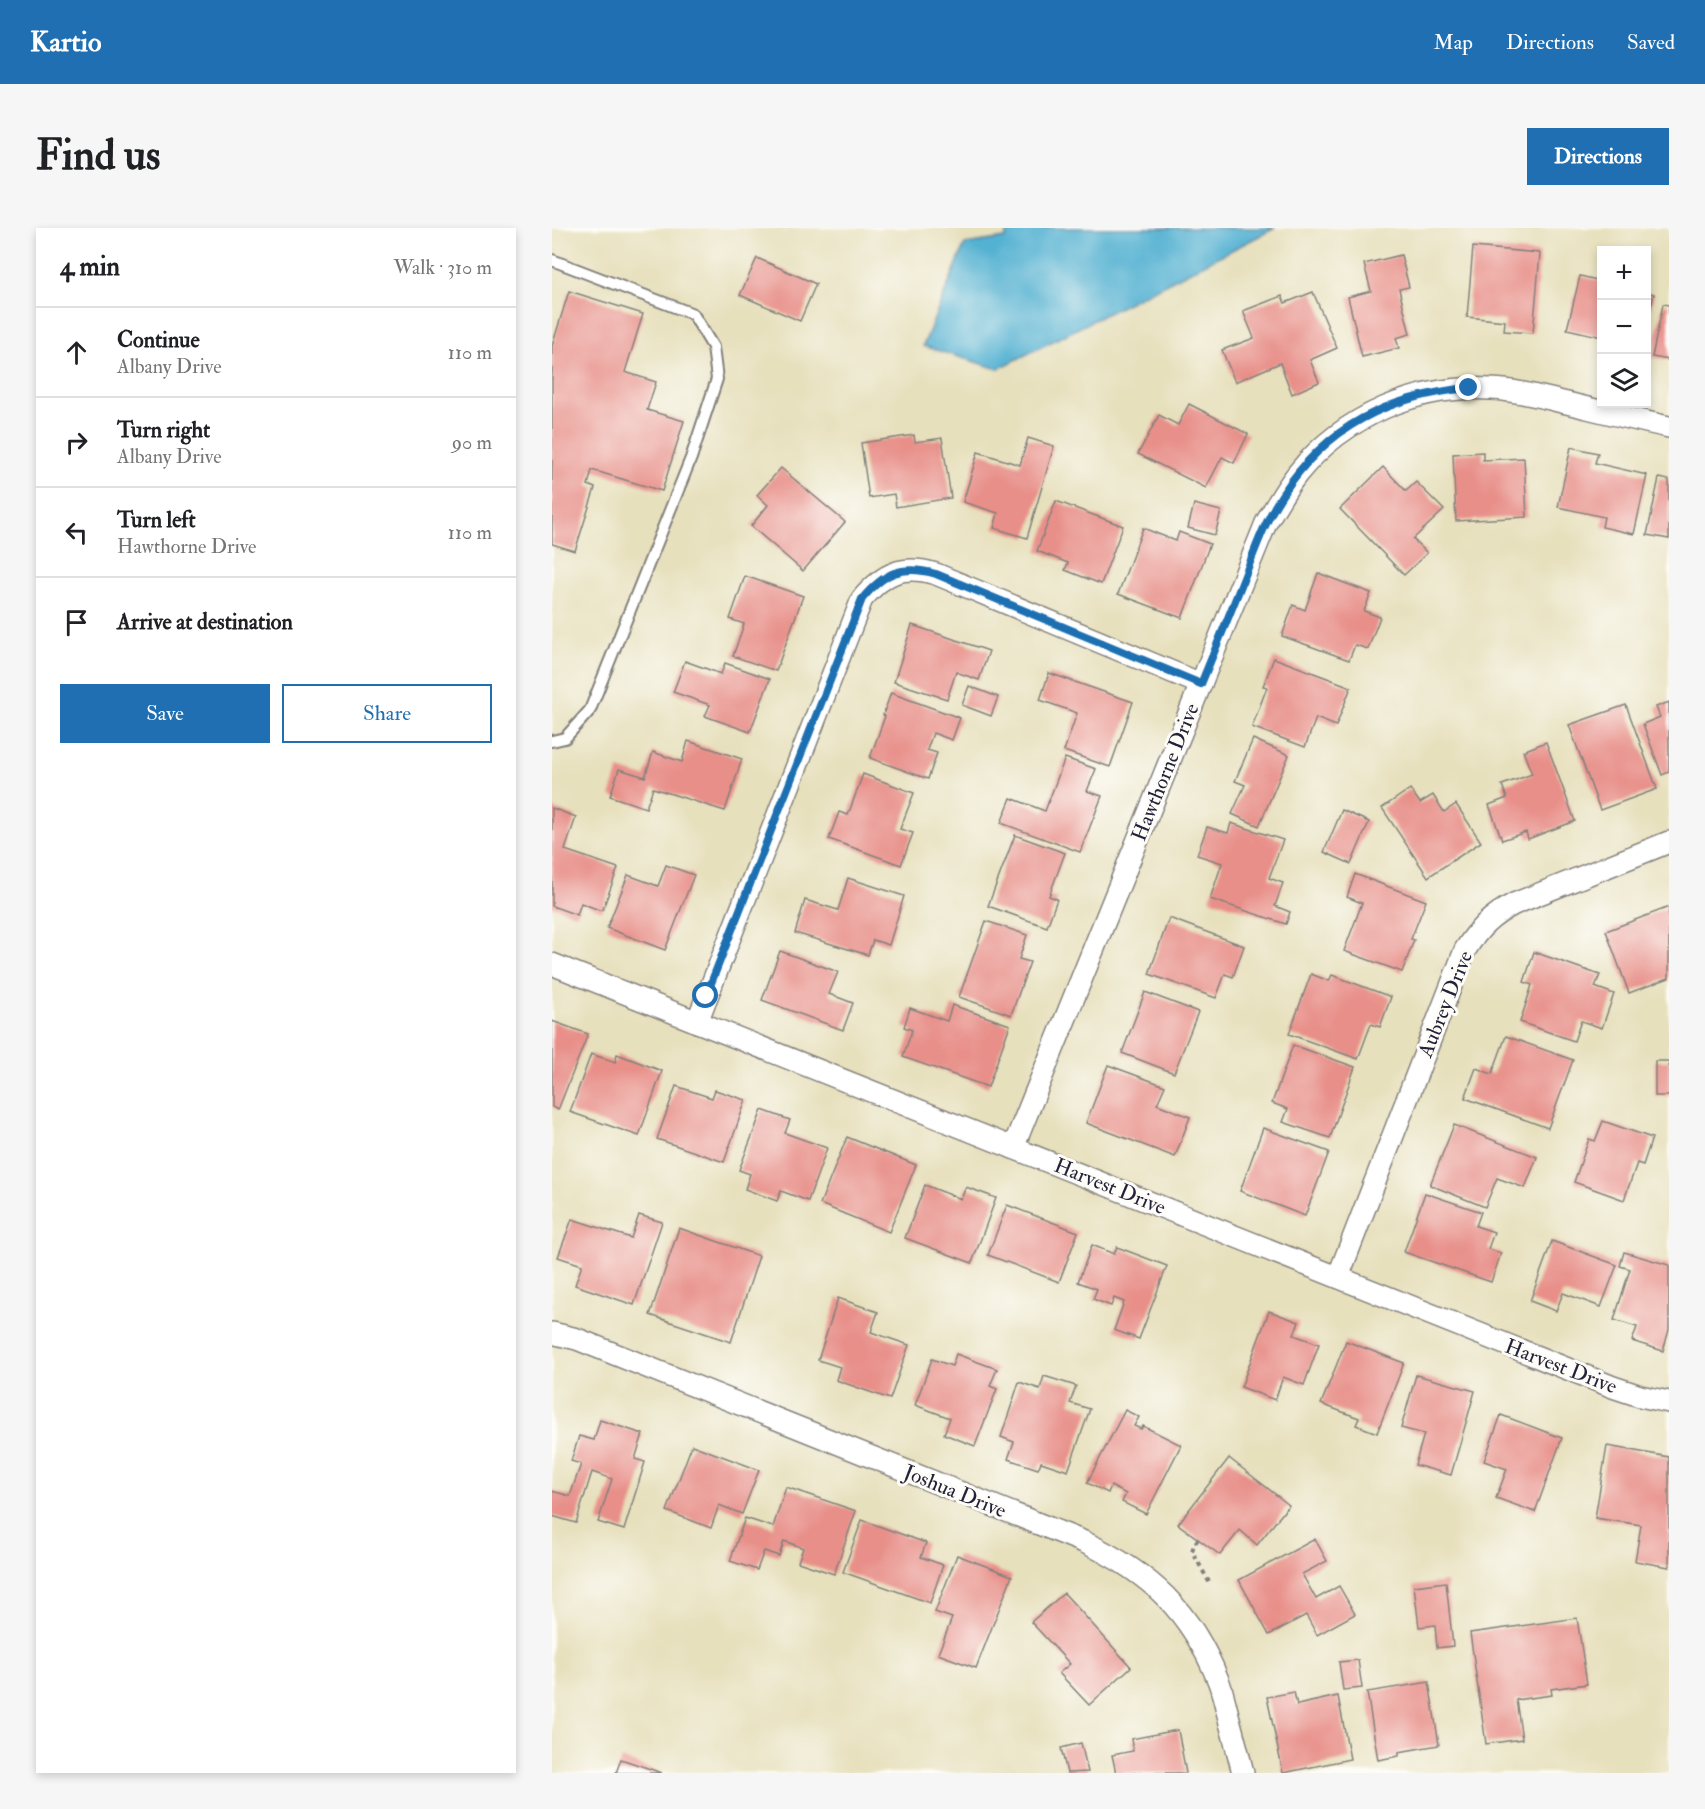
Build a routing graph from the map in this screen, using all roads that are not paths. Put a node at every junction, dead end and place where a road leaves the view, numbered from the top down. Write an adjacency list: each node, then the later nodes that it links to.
1 (552, 260): 4 (lane)
2 (1669, 427): 3 (street, Hawthorne Drive)
3 (1201, 684): 7 (street); 8 (street, Hawthorne Drive)
4 (552, 741)
5 (1669, 842): 9 (street, Aubrey Drive)
6 (552, 964): 7 (street, Harvest Drive)
7 (697, 1022): 8 (street, Harvest Drive)
8 (1013, 1148): 9 (street, Harvest Drive)
9 (1338, 1277): 11 (street, Harvest Drive)
10 (552, 1333): 12 (street, Joshua Drive)
11 (1669, 1402)
12 (1243, 1773)

